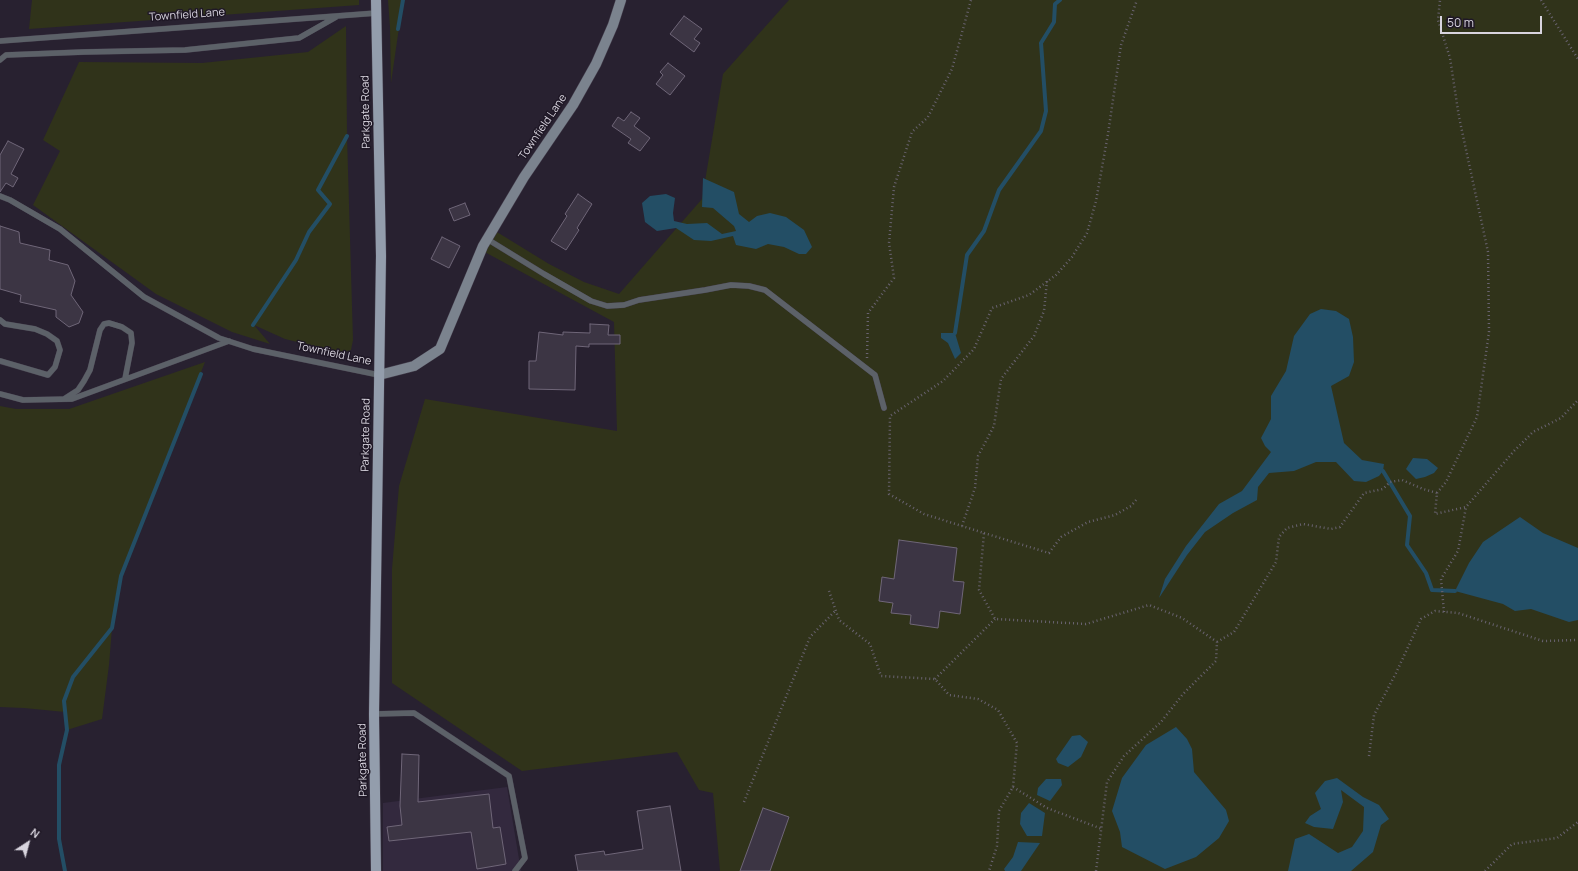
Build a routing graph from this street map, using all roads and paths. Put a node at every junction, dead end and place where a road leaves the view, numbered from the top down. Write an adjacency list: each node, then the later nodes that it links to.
1 (376, 0): 7 (main road, Parkgate Road)
2 (622, 0): 13 (street, Townfield Lane)
3 (971, 0): 18 (path)
4 (1137, 0): 14 (path)
5 (1440, 0): 25 (path)
6 (1541, 0): 10 (path)
7 (377, 13): 8 (lane, Townfield Lane); 19 (main road, Parkgate Road)
8 (338, 16): 9 (lane, Townfield Lane); 11 (lane)
9 (0, 42)
10 (1578, 59)
11 (0, 60)
12 (0, 196): 16 (lane, Townfield Lane)
13 (487, 239): 18 (lane); 19 (street, Townfield Lane)
14 (1047, 281): 28 (path); 28 (path)
15 (0, 320): 17 (lane)
16 (229, 341): 19 (lane, Townfield Lane); 20 (lane)
17 (0, 361)
18 (862, 365): 24 (lane)
19 (379, 375): 37 (main road, Parkgate Road)
20 (125, 379): 22 (lane); 22 (lane)
21 (0, 394): 22 (lane)
22 (64, 399)
23 (1578, 400): 27 (path)
24 (884, 408)
25 (1437, 493): 27 (path); 35 (path)
26 (1137, 499): 29 (path)
27 (1466, 507): 32 (path)
28 (962, 526): 29 (path)
29 (984, 533): 33 (path)
30 (829, 591): 31 (path)
31 (836, 610): 36 (path); 40 (path)
32 (1444, 612): 34 (path); 38 (path)
33 (995, 619): 35 (path); 36 (path)
34 (1578, 640)
35 (1217, 642): 42 (path)
36 (935, 679): 39 (path)
37 (374, 714): 43 (main road, Parkgate Road); 44 (lane)
38 (1369, 756)
39 (1013, 786): 42 (path); 45 (path)
40 (744, 802)
41 (1578, 822): 47 (path)
42 (1102, 829): 46 (path)
43 (376, 871)
44 (515, 871)
45 (989, 871)
46 (1096, 871)
47 (1485, 871)

